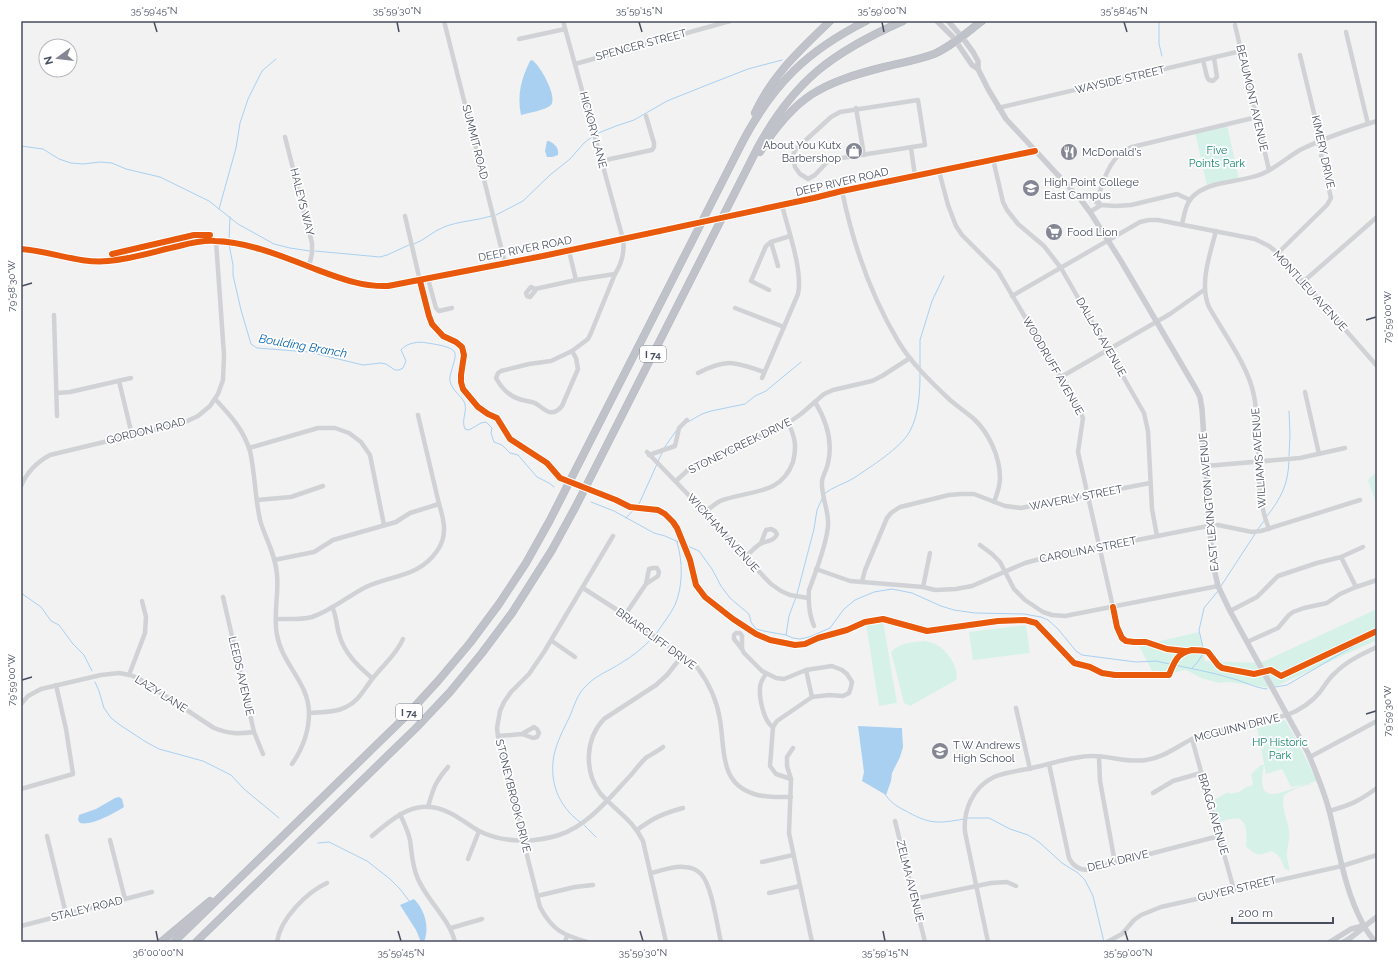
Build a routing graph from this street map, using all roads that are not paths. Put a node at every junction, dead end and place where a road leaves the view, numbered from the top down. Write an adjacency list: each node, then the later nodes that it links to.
1 (444, 21): 58 (street, SUMMIT ROAD)
2 (563, 21): 11 (street, HICKORY LANE)
3 (730, 21): 19 (street, SPENCER STREET)
4 (830, 21): 27 (highway)
5 (866, 21): 27 (highway, I 74)
6 (903, 21): 37 (highway, I 74)
7 (937, 21): 14 (main road)
8 (948, 21): 14 (main road)
9 (982, 21): 14 (highway)
10 (1235, 25): 15 (street, BEAUMONT AVENUE)
11 (565, 28): 13 (street); 19 (street, HICKORY LANE)
12 (1346, 32): 25 (street)
13 (519, 39)
14 (959, 39): 21 (main road, EAST LEXINGTON AVENUE); 37 (highway)
15 (1241, 51): 17 (street, WAYSIDE STREET); 23 (street, BEAUMONT AVENUE)
16 (1300, 55): 28 (street, KIMERY DRIVE)
17 (1214, 58): 18 (street, WAYSIDE STREET); 18 (street)
18 (1203, 60): 21 (street, WAYSIDE STREET)
19 (575, 64): 33 (street, HICKORY LANE)
20 (856, 108): 29 (street); 31 (street); 31 (street)
21 (998, 108): 30 (main road, EAST LEXINGTON AVENUE)
22 (646, 116): 33 (street)
23 (1256, 118): 34 (street, BEAUMONT AVENUE); 40 (street)
24 (1377, 121): 25 (street)
25 (1368, 124): 28 (street)
26 (285, 138): 60 (street, HALEYS WAY)
27 (743, 141): 195 (highway, I 74)
28 (1320, 142): 34 (street); 57 (street, KIMERY DRIVE)
29 (911, 148): 31 (street); 36 (street)
30 (1035, 151): 32 (street, DEEP RIVER ROAD); 39 (main road, EAST LEXINGTON AVENUE)
31 (864, 155)
32 (993, 159): 35 (street, DEEP RIVER ROAD); 61 (street, DALLAS AVENUE)
33 (601, 161): 51 (street, HICKORY LANE)
34 (1269, 170): 42 (street)
35 (939, 171): 36 (street, DEEP RIVER ROAD); 70 (street, WOODRUFF AVENUE)
36 (915, 176): 38 (street, DEEP RIVER ROAD)
37 (736, 189): 218 (highway, I 74)
38 (842, 191): 44 (street, DEEP RIVER ROAD); 78 (street)
39 (1076, 194): 41 (street); 45 (main road, EAST LEXINGTON AVENUE)
40 (1099, 195): 41 (street); 43 (street)
41 (1090, 198): 43 (street)
42 (1190, 200): 43 (street); 48 (street)
43 (1100, 204): 45 (street)
44 (782, 205): 50 (street); 51 (street, DEEP RIVER ROAD, bridge)
45 (1090, 212): 52 (main road, EAST LEXINGTON AVENUE)
46 (405, 216): 64 (street)
47 (1377, 217): 66 (street)
48 (1182, 224): 49 (street, MONTLIEU AVENUE); 52 (street, MONTLIEU AVENUE)
49 (1216, 231): 57 (street, MONTLIEU AVENUE); 69 (street, WILLIAMS AVENUE)
50 (790, 236): 54 (street); 75 (street)
51 (622, 240): 56 (street, DEEP RIVER ROAD); 62 (street, HICKORY LANE)
52 (1108, 240): 61 (street, MONTLIEU AVENUE); 74 (main road, EAST LEXINGTON AVENUE)
53 (216, 241): 55 (street, DEEP RIVER ROAD); 60 (street, DEEP RIVER ROAD); 88 (street, GORDON ROAD)
54 (771, 242): 59 (street); 68 (street)
55 (21, 249)
56 (569, 251): 58 (street, DEEP RIVER ROAD); 65 (street)
57 (1278, 253): 66 (street, MONTLIEU AVENUE)
58 (505, 263): 63 (street, DEEP RIVER ROAD)
59 (778, 266)
60 (309, 267): 64 (street, DEEP RIVER ROAD)
61 (1061, 268): 70 (street, MONTLIEU AVENUE); 76 (street, DALLAS AVENUE)
62 (616, 274): 65 (street); 77 (street, HICKORY LANE)
63 (428, 279): 64 (street, DEEP RIVER ROAD); 71 (street)
64 (420, 280)
65 (576, 280): 67 (street)
66 (1302, 282): 79 (street, MONTLIEU AVENUE)
67 (535, 289)
68 (770, 290)
69 (1204, 290): 74 (street); 98 (street, WILLIAMS AVENUE)
70 (1012, 296): 82 (street, WOODRUFF AVENUE)
71 (452, 308)
72 (735, 308): 75 (street)
73 (54, 315): 87 (street)
74 (1157, 322): 76 (street); 99 (main road, EAST LEXINGTON AVENUE)
75 (784, 327): 80 (street)
76 (1109, 349): 82 (street); 101 (street, DALLAS AVENUE)
77 (572, 351): 77 (street, HICKORY LANE)
78 (910, 358): 89 (street, STONEYCREEK DRIVE); 107 (street)
79 (1377, 366)
80 (764, 372): 81 (street); 84 (street)
81 (698, 373)
82 (1061, 377): 104 (street, WOODRUFF AVENUE)
83 (131, 378): 85 (street)
84 (762, 378)
85 (119, 381): 87 (street); 94 (street)
86 (1305, 392): 97 (street)
87 (57, 393): 91 (street)
88 (215, 399): 94 (street, GORDON ROAD); 95 (street)
89 (815, 402): 93 (street, STONEYCREEK DRIVE); 123 (street)
90 (418, 415): 108 (street)
91 (57, 416)
92 (687, 420): 100 (street, WICKHAM AVENUE)
93 (788, 423): 100 (street, STONEYCREEK DRIVE); 109 (street)
94 (132, 435): 102 (street, GORDON ROAD)
95 (249, 448): 105 (street); 110 (street)
96 (1345, 448): 97 (street)
97 (1319, 454): 98 (street)
98 (1260, 462): 99 (street); 112 (street, WILLIAMS AVENUE)
99 (1206, 466): 111 (main road, EAST LEXINGTON AVENUE)
100 (676, 481): 109 (street, WICKHAM AVENUE)
101 (1150, 483): 104 (street, WAVERLY STREET); 114 (street, DALLAS AVENUE)
102 (21, 486)
103 (323, 486): 105 (street)
104 (1088, 495): 107 (street, WAVERLY STREET); 117 (street, WOODRUFF AVENUE)
105 (257, 500): 122 (street)
106 (1360, 500): 112 (street, CAROLINA STREET)
107 (994, 502): 126 (street, WAVERLY STREET)
108 (439, 504): 110 (street); 135 (street)
109 (705, 512): 120 (street, WICKHAM AVENUE)
110 (384, 525): 122 (street)
111 (1209, 526): 112 (street, CAROLINA STREET); 114 (street, CAROLINA STREET); 128 (main road, EAST LEXINGTON AVENUE)
112 (1269, 529)
113 (613, 536): 131 (street, STONEYBROOK DRIVE)
114 (1157, 536): 117 (street, CAROLINA STREET)
115 (761, 543): 120 (street)
116 (980, 545): 124 (street)
117 (1099, 548): 124 (street, CAROLINA STREET); 136 (street, WOODRUFF AVENUE)
118 (1363, 548): 121 (street)
119 (930, 553): 129 (street)
120 (745, 557): 133 (street, WICKHAM AVENUE)
121 (1341, 557): 130 (street); 137 (street)
122 (274, 560): 139 (street)
123 (816, 569): 126 (street, CAROLINA STREET); 133 (street)
124 (1005, 572): 129 (street, CAROLINA STREET); 136 (street)
125 (1377, 580): 130 (street)
126 (862, 582): 129 (street, CAROLINA STREET)
127 (646, 584): 138 (street)
128 (1218, 586): 136 (street); 137 (main road, EAST LEXINGTON AVENUE)
129 (923, 587)
130 (1356, 587): 143 (street)
131 (583, 588): 138 (street, BRIARCLIFF DRIVE); 142 (street, STONEYBROOK DRIVE)
132 (223, 597): 160 (street, LEEDS AVENUE)
133 (808, 598): 140 (street)
134 (142, 601): 150 (street)
135 (332, 607): 139 (street); 151 (street)
136 (1113, 607)
137 (1230, 611): 143 (main road, EAST LEXINGTON AVENUE)
138 (625, 615): 146 (street, BRIARCLIFF DRIVE)
139 (276, 620): 156 (street)
140 (814, 626)
141 (403, 639): 151 (street)
142 (552, 641): 147 (street); 162 (street, STONEYBROOK DRIVE)
143 (1247, 642): 157 (main road, EAST LEXINGTON AVENUE)
144 (1377, 647): 157 (street, MCGUINN DRIVE)
145 (742, 649): 149 (street)
146 (682, 656): 178 (street, BRIARCLIFF DRIVE); 179 (street)
147 (575, 657)
148 (806, 670): 149 (street); 153 (street); 153 (street)
149 (766, 674): 159 (street)
150 (129, 675): 152 (street, LAZY LANE); 160 (street, LAZY LANE)
151 (372, 678): 156 (street)
152 (56, 685): 154 (street, LAZY LANE); 176 (street)
153 (812, 697): 159 (street)
154 (21, 704)
155 (1016, 708): 172 (street)
156 (309, 713): 169 (street)
157 (1288, 715): 163 (street, MCGUINN DRIVE); 168 (main road, EAST LEXINGTON AVENUE)
158 (1377, 721): 168 (street)
159 (773, 727): 174 (street)
160 (254, 732): 166 (street, LEEDS AVENUE)
161 (522, 734): 162 (street)
162 (498, 736): 191 (street, STONEYBROOK DRIVE)
163 (1192, 739): 167 (street, MCGUINN DRIVE); 173 (street, BRAGG AVENUE)
164 (663, 747): 179 (street)
165 (793, 748): 174 (street)
166 (263, 754)
167 (1100, 756): 170 (street, MCGUINN DRIVE); 197 (street)
168 (1310, 757): 182 (main road, EAST LEXINGTON AVENUE)
169 (292, 764)
170 (1048, 764): 172 (street, MCGUINN DRIVE); 197 (street, DELK DRIVE)
171 (448, 767): 180 (street)
172 (1030, 769): 204 (street, MCGUINN DRIVE)
173 (1201, 773): 177 (street); 189 (street, BRAGG AVENUE)
174 (791, 779): 178 (street)
175 (1377, 788): 182 (street)
176 (21, 790)
177 (1153, 793)
178 (791, 797): 192 (street)
179 (607, 800): 185 (street); 191 (street)
180 (428, 807): 183 (street); 186 (street)
181 (683, 808): 185 (street)
182 (1329, 811): 198 (main road, EAST LEXINGTON AVENUE)
183 (400, 814): 188 (street); 216 (street)
184 (895, 821): 210 (street, ZELMA AVENUE)
185 (637, 830): 199 (street)
186 (479, 831): 191 (street); 194 (street)
187 (47, 836): 211 (street)
188 (372, 836)
189 (1219, 836): 197 (street, DELK DRIVE); 205 (street, BRAGG AVENUE)
190 (110, 840): 209 (street)
191 (524, 840): 208 (street, STONEYBROOK DRIVE)
192 (793, 855): 196 (street); 202 (street)
193 (1377, 855): 198 (street, GUYER STREET)
194 (468, 859)
195 (256, 862): 219 (highway); 220 (highway, I 74)
196 (762, 862)
197 (1116, 863)
198 (1342, 866): 205 (street, GUYER STREET); 215 (main road, EAST LEXINGTON AVENUE)
199 (651, 873): 225 (street); 226 (street)
200 (328, 883): 221 (street)
201 (593, 885): 208 (street)
202 (800, 886): 207 (street); 227 (street)
203 (1016, 886): 204 (street)
204 (976, 887): 210 (street); 229 (street, MCGUINN DRIVE)
205 (1234, 890): 230 (street, GUYER STREET)
206 (152, 892): 209 (street, STALEY ROAD)
207 (769, 893)
208 (537, 896): 217 (street, STONEYBROOK DRIVE)
209 (125, 899): 211 (street, STALEY ROAD)
210 (914, 899): 228 (street, ZELMA AVENUE)
211 (66, 914): 214 (street, STALEY ROAD)
212 (1377, 917): 215 (main road)
213 (482, 919): 216 (street)
214 (21, 926)
215 (1364, 926): 231 (main road); 232 (main road); 233 (main road, EAST LEXINGTON AVENUE)
216 (451, 928): 222 (street)
217 (567, 936): 223 (street); 224 (street, STONEYBROOK DRIVE)
218 (198, 941)
219 (161, 942)
220 (174, 942)
221 (277, 942)
222 (455, 942)
223 (565, 942)
224 (587, 942)
225 (666, 942)
226 (721, 942)
227 (812, 942)
228 (925, 942)
229 (988, 942)
230 (1107, 942)
231 (1330, 942)
232 (1344, 942)
233 (1375, 942)

